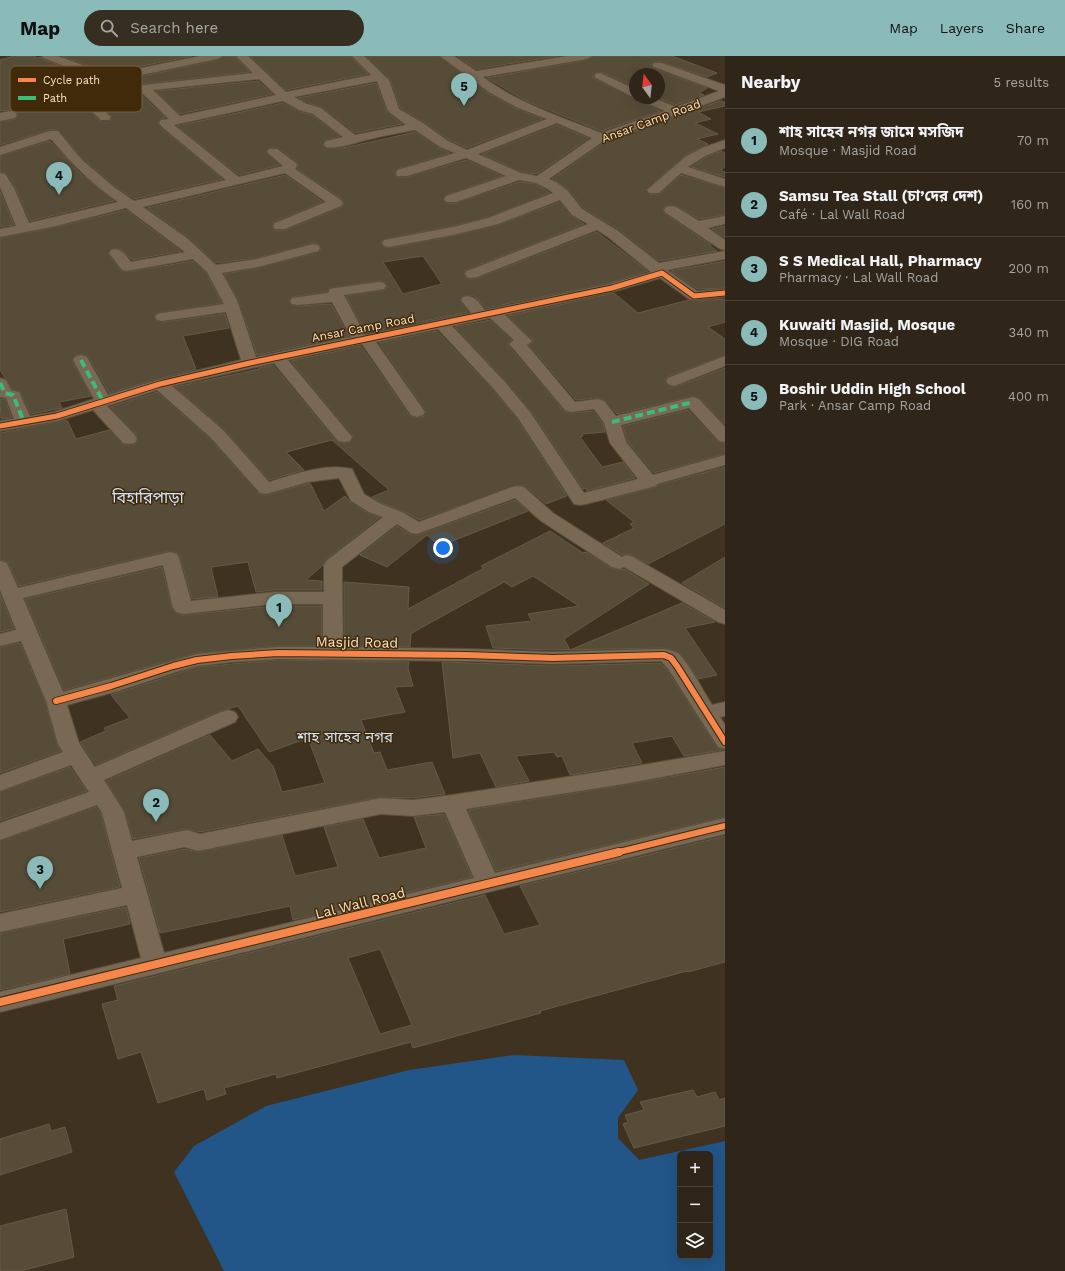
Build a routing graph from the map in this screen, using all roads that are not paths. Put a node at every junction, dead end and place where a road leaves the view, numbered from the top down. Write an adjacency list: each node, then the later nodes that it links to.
1 (48, 56): 8 (street)
2 (217, 56): 9 (street)
3 (242, 56): 10 (street)
4 (358, 56): 13 (street)
5 (446, 56): 11 (street)
6 (587, 56): 11 (street)
7 (658, 65): 16 (street)
8 (73, 66)
9 (142, 70)
10 (261, 75): 14 (street); 17 (street)
11 (474, 75): 22 (street)
12 (600, 76): 15 (street)
13 (380, 77): 17 (street); 24 (street)
14 (144, 88): 23 (street)
15 (629, 91)
16 (723, 95): 19 (street, Ansar Camp Road)
17 (284, 96): 23 (street); 26 (street)
18 (659, 104): 19 (street)
19 (676, 111): 25 (street, Ansar Camp Road)
20 (99, 112): 21 (street)
21 (105, 117)
22 (558, 119): 25 (street); 31 (street)
23 (177, 120): 38 (street)
24 (419, 126): 26 (street); 31 (street)
25 (601, 137): 37 (street, Ansar Camp Road)
26 (354, 140): 27 (street)
27 (330, 144)
28 (725, 144): 32 (street)
29 (0, 151): 43 (street)
30 (273, 152): 33 (street)
31 (467, 154): 34 (street); 35 (street)
32 (679, 168): 39 (street); 40 (street)
33 (287, 169): 38 (street); 55 (street)
34 (402, 173)
35 (518, 176): 37 (street); 42 (street)
36 (0, 177): 48 (street)
37 (539, 180): 41 (street)
38 (236, 181): 43 (street)
39 (725, 183)
40 (654, 190)
41 (564, 194): 46 (street); 50 (street)
42 (451, 198)
43 (129, 205): 48 (street); 53 (street)
44 (671, 210): 47 (street)
45 (724, 220): 47 (street)
46 (598, 225): 56 (street); 57 (street)
47 (697, 226): 51 (street)
48 (24, 228): 49 (street)
49 (0, 233)
50 (389, 243)
51 (725, 246)
52 (116, 253): 53 (street)
53 (196, 254): 55 (street)
54 (725, 255): 56 (street, Ansar Camp Road)
55 (213, 270): 63 (street)
56 (659, 270): 59 (street); 64 (street, Ansar Camp Road)
57 (472, 274)
58 (379, 286): 60 (street)
59 (725, 293)
60 (337, 297): 62 (street); 67 (street)
61 (468, 300): 64 (street)
62 (297, 301)
63 (232, 306): 65 (street); 71 (street)
64 (488, 314): 66 (street, Ansar Camp Road); 78 (street)
65 (162, 317)
66 (442, 324): 67 (street, Ansar Camp Road); 84 (street)
67 (363, 339): 68 (street, Ansar Camp Road); 76 (street)
68 (277, 357): 71 (street, Ansar Camp Road); 80 (street)
69 (81, 360): 75 (street)
70 (725, 361): 72 (street)
71 (250, 363): 74 (street, Ansar Camp Road)
72 (674, 381)
73 (0, 383): 77 (street)
74 (160, 384): 75 (street, Ansar Camp Road); 85 (street)
75 (99, 403): 77 (street, Ansar Camp Road); 82 (street)
76 (417, 412)
77 (24, 422): 79 (street, Ansar Camp Road)
78 (612, 422): 81 (street); 84 (street)
79 (0, 426)
80 (344, 437)
81 (725, 437)
82 (129, 438)
83 (725, 460): 84 (street)
84 (650, 482)
85 (396, 516): 88 (street); 89 (street)
86 (0, 567): 87 (street)
87 (12, 595): 88 (street); 90 (street)
88 (333, 598): 92 (street)
89 (725, 618)
90 (28, 632): 91 (street); 93 (street)
91 (0, 640)
92 (333, 654): 93 (street, Masjid Road); 94 (street, Masjid Road)
93 (56, 701): 97 (street)
94 (716, 711): 96 (street)
95 (228, 717): 100 (street)
96 (725, 742)
97 (76, 755): 99 (street); 100 (street)
98 (725, 758): 101 (street)
99 (0, 783)
100 (96, 786): 103 (street); 104 (street)
101 (452, 803): 104 (street); 105 (street)
102 (725, 826): 105 (street, Lal Wall Road)
103 (0, 832)
104 (124, 851): 106 (street)
105 (488, 884): 108 (street, Lal Wall Road)
106 (136, 894): 107 (street); 108 (street)
107 (0, 924)
108 (155, 965): 109 (street, Lal Wall Road)
109 (0, 1002)

